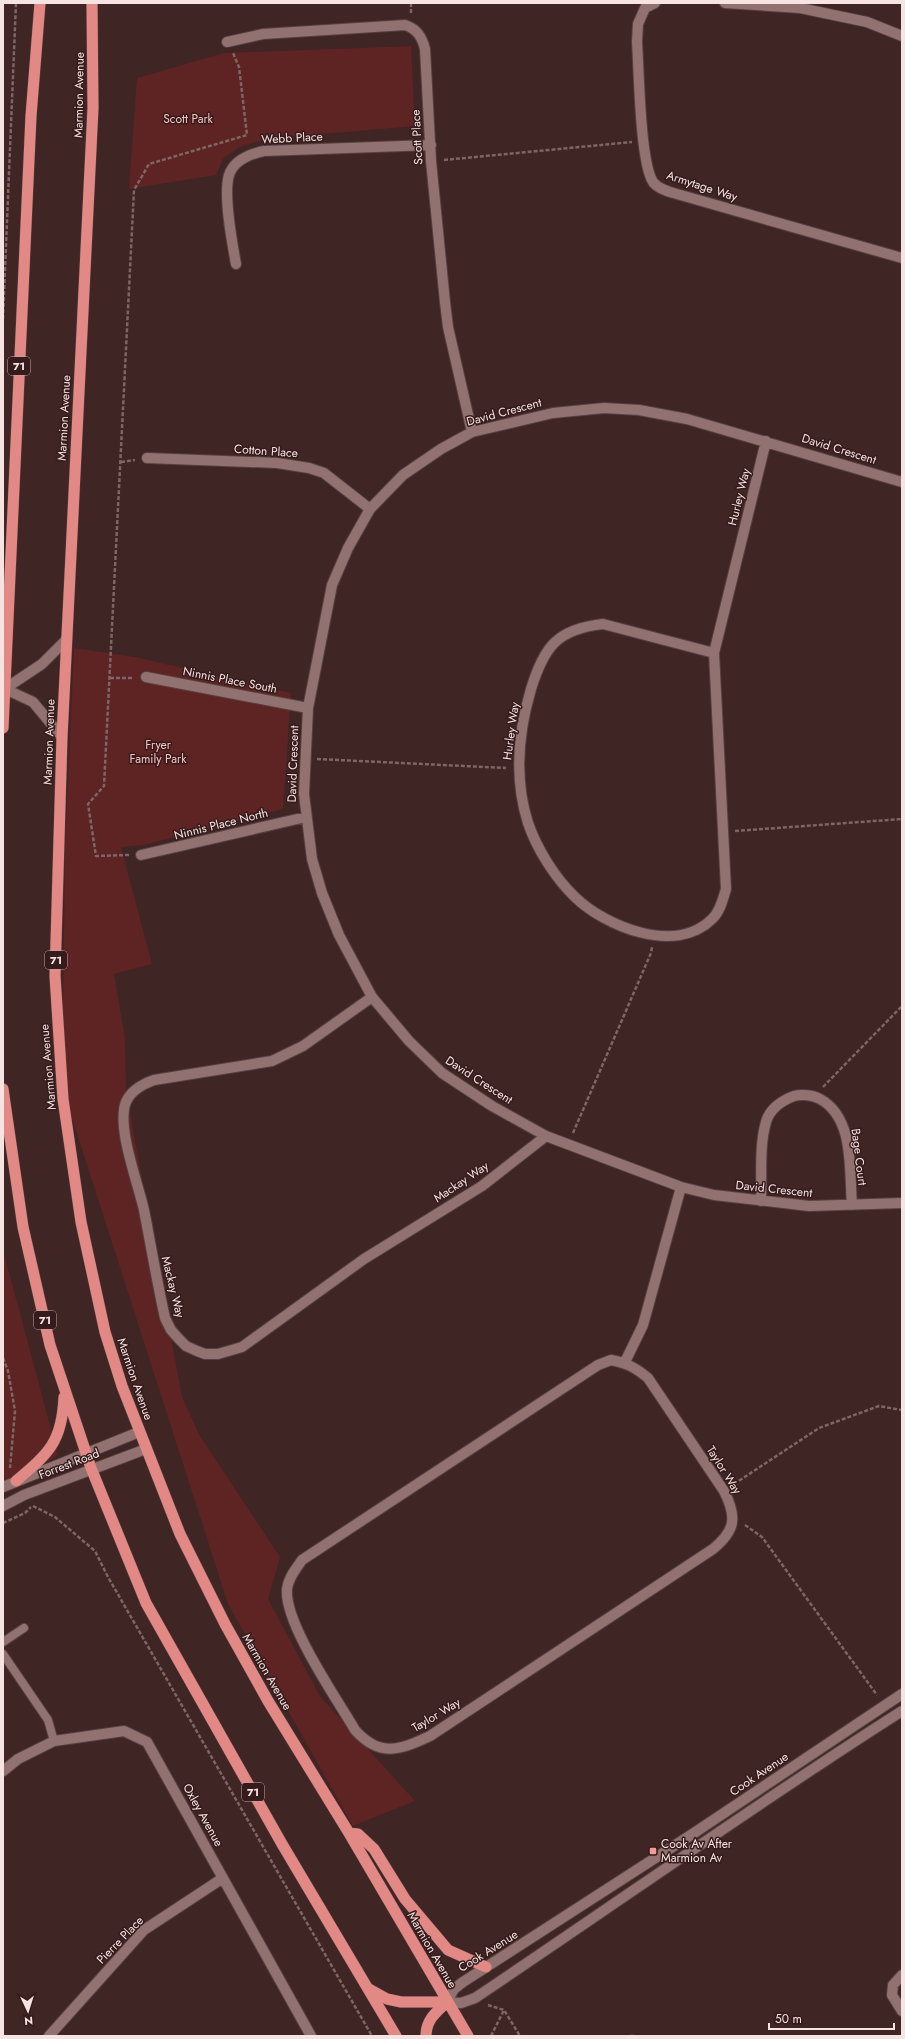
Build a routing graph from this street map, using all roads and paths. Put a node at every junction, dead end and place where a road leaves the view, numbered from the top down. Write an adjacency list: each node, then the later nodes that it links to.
1 (16, 3): 13 (path)
2 (40, 3): 23 (highway, 71)
3 (92, 3): 19 (highway, Marmion Avenue / 71)
4 (655, 3): 8 (street, Armytage Way)
5 (725, 3): 6 (street)
6 (902, 36)
7 (228, 42): 9 (street, Scott Place); 22 (path)
8 (644, 140): 10 (path); 11 (street, Armytage Way)
9 (431, 145): 10 (street, Scott Place); 12 (street, Webb Place)
10 (431, 161): 14 (street, Scott Place)
11 (902, 258)
12 (236, 264)
13 (3, 319)
14 (472, 432): 15 (street, David Crescent); 18 (street, David Crescent)
15 (766, 441): 17 (street, David Crescent); 20 (street, Hurley Way)
16 (147, 458): 18 (street, Cotton Place)
17 (902, 482)
18 (370, 508): 24 (street, David Crescent)
19 (66, 640): 23 (street); 26 (highway, Marmion Avenue / 71)
20 (714, 653): 28 (street, Hurley Way); 31 (street, Hurley Way)
21 (146, 677): 22 (path); 24 (street, Ninnis Place South)
22 (110, 678): 32 (path)
23 (4, 689): 25 (highway, 71); 26 (street)
24 (308, 708): 27 (street, David Crescent)
25 (3, 728)
26 (62, 737): 48 (highway, Marmion Avenue / 71)
27 (305, 758): 28 (path); 29 (street, David Crescent)
28 (518, 768): 33 (street, Hurley Way)
29 (306, 817): 32 (street, Ninnis Place North); 34 (street, David Crescent)
30 (902, 820): 31 (path)
31 (723, 832): 33 (street, Hurley Way)
32 (142, 855)
33 (654, 934): 39 (path)
34 (372, 997): 38 (street, David Crescent); 38 (street, Mackay Way)
35 (902, 1006): 37 (path)
36 (3, 1090): 46 (highway, 71)
37 (814, 1096): 41 (street); 43 (street, Bage Court)
38 (546, 1136): 39 (street, David Crescent)
39 (568, 1144): 40 (street, David Crescent)
40 (681, 1187): 41 (street, David Crescent); 45 (street)
41 (761, 1201): 43 (street, David Crescent)
42 (902, 1203): 43 (street, David Crescent)
43 (852, 1205)
44 (3, 1358): 52 (path)
45 (626, 1362): 54 (street, Taylor Way); 58 (street, Taylor Way)
46 (65, 1391): 50 (highway, 71); 52 (highway)
47 (902, 1410): 54 (path)
48 (139, 1432): 49 (highway, Marmion Avenue / 71); 50 (street, Forrest Road)
49 (146, 1448): 51 (street, Forrest Road); 68 (highway, Marmion Avenue / 71)
50 (87, 1453): 51 (highway, 71); 52 (street, Forrest Road)
51 (91, 1468): 55 (street, Forrest Road); 72 (highway, 71)
52 (16, 1481): 53 (street, Forrest Road)
53 (3, 1487)
54 (724, 1491): 58 (street, Taylor Way)
55 (24, 1495): 56 (street, Forrest Road); 57 (path)
56 (3, 1506)
57 (32, 1506): 59 (path); 79 (path)
58 (733, 1516): 64 (path)
59 (3, 1522)
60 (24, 1628): 61 (lane)
61 (3, 1642)
62 (3, 1654): 66 (lane)
63 (902, 1694): 70 (street, Cook Avenue)
64 (879, 1699)
65 (902, 1711): 73 (street)
66 (54, 1740): 67 (street, Oxley Avenue); 69 (street, Oxley Avenue)
67 (3, 1771)
68 (349, 1833): 70 (highway); 74 (highway, Marmion Avenue / 71)
69 (223, 1878): 77 (street, Pierre Place); 78 (street, Oxley Avenue)
70 (486, 1967): 74 (street, Cook Avenue)
71 (902, 1975): 76 (street)
72 (369, 1988): 74 (highway); 80 (highway, 71)
73 (475, 1998): 74 (street); 75 (path)
74 (447, 2002): 81 (highway); 82 (highway, Marmion Avenue / 71)
75 (504, 2010): 83 (path); 84 (path)
76 (902, 2011)
77 (49, 2036)
78 (311, 2036)
79 (372, 2036)
80 (396, 2036)
81 (426, 2036)
82 (468, 2036)
83 (491, 2036)
84 (520, 2036)
85 (630, 2036): 86 (path)
86 (634, 2036)

